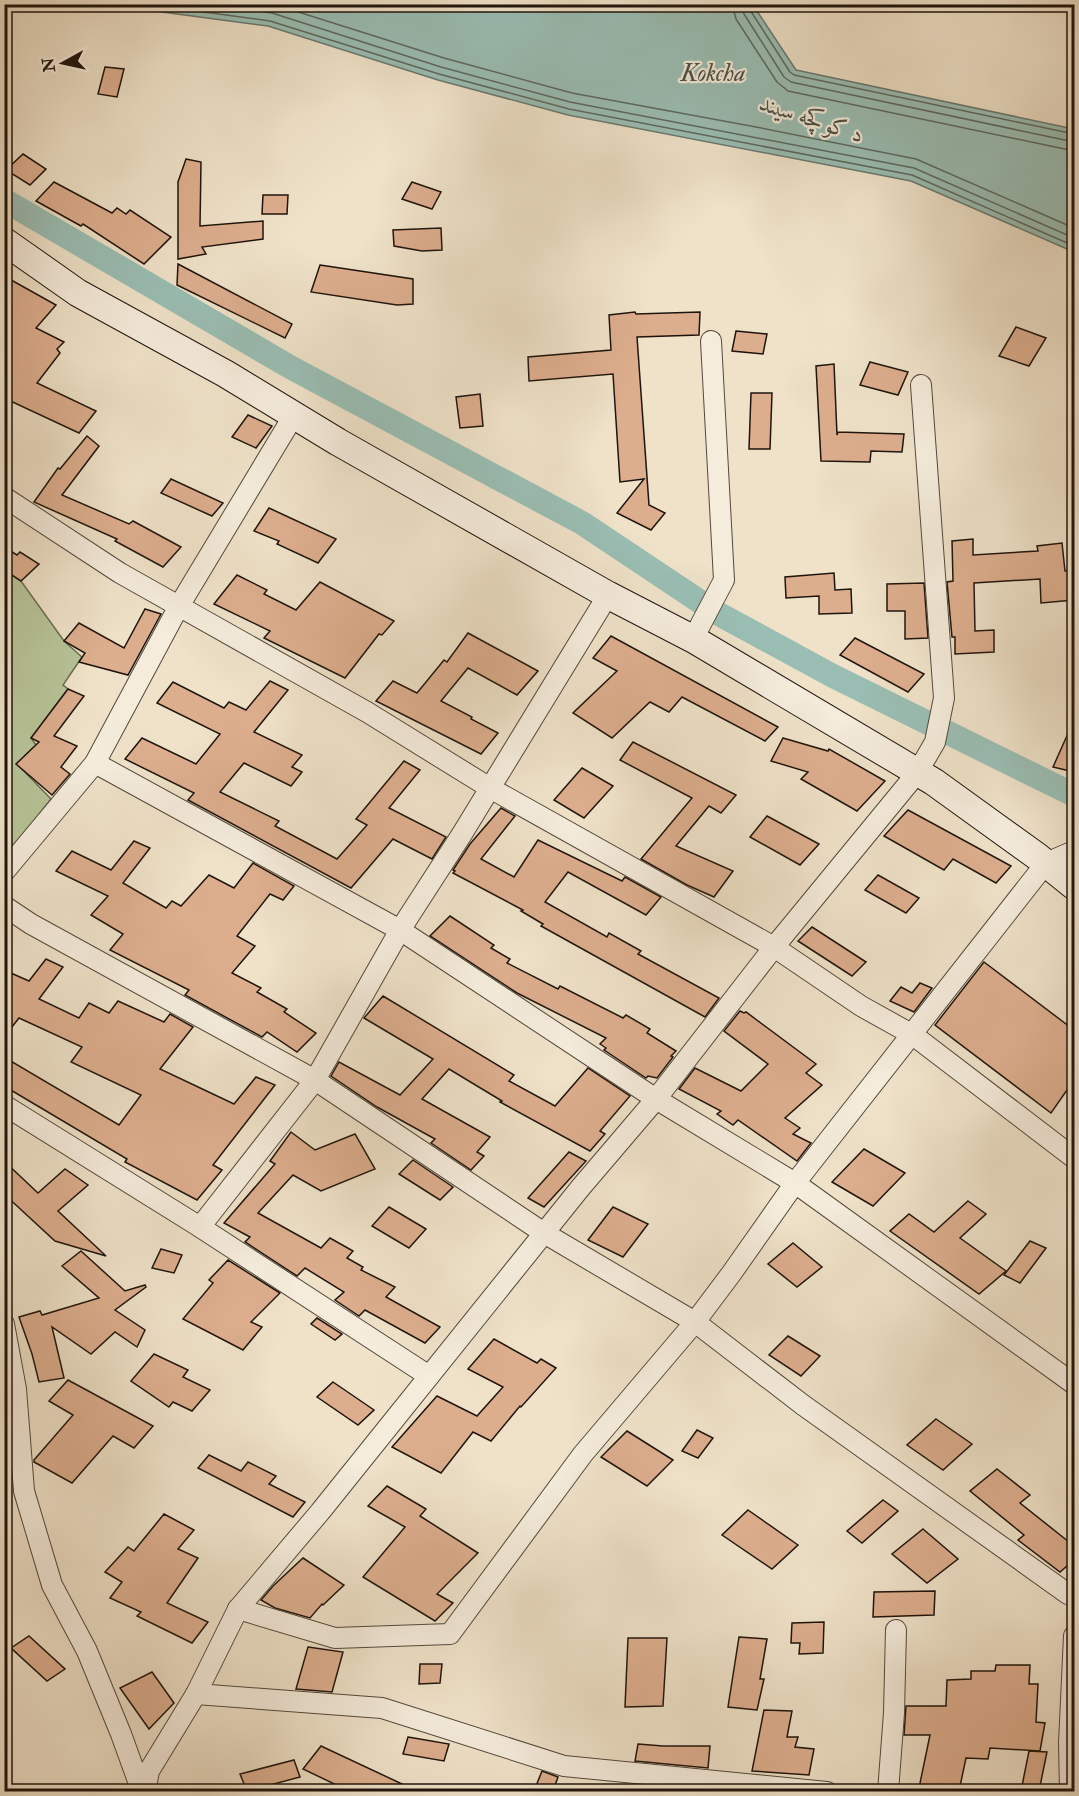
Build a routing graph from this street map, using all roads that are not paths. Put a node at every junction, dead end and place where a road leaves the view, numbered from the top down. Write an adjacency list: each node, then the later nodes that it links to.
1 (4, 241): 4 (street)
2 (711, 341): 8 (street)
3 (921, 385): 10 (street)
4 (294, 415): 6 (street); 7 (street)
5 (4, 498): 7 (street)
6 (608, 596): 8 (street); 11 (street)
7 (179, 606): 9 (street); 11 (street)
8 (700, 628): 10 (street)
9 (95, 763): 14 (street); 17 (street)
10 (917, 773): 13 (street); 18 (street)
11 (490, 788): 17 (street); 18 (street)
12 (1074, 851): 13 (street)
13 (1046, 863): 15 (street); 19 (street)
14 (4, 872)
15 (1074, 886)
16 (4, 906): 20 (street)
17 (400, 930): 20 (street); 21 (street)
18 (774, 948): 19 (street); 21 (street)
19 (913, 1035): 23 (street); 24 (street)
20 (315, 1080): 25 (street); 26 (street)
21 (656, 1099): 24 (street); 26 (street)
22 (4, 1105): 25 (street)
23 (1074, 1158)
24 (795, 1184): 27 (street); 30 (street)
25 (201, 1227): 29 (street)
26 (544, 1233): 27 (street); 29 (street)
27 (695, 1322): 31 (street); 32 (street)
28 (4, 1324): 37 (street)
29 (429, 1376): 32 (street)
30 (1074, 1384)
31 (1074, 1594)
32 (238, 1609): 35 (street)
33 (896, 1630): 39 (street)
34 (1074, 1636): 40 (street)
35 (195, 1694): 36 (street); 37 (street)
36 (696, 1786): 38 (street)
37 (144, 1791)
38 (827, 1791)
39 (888, 1791)
40 (1070, 1791)

